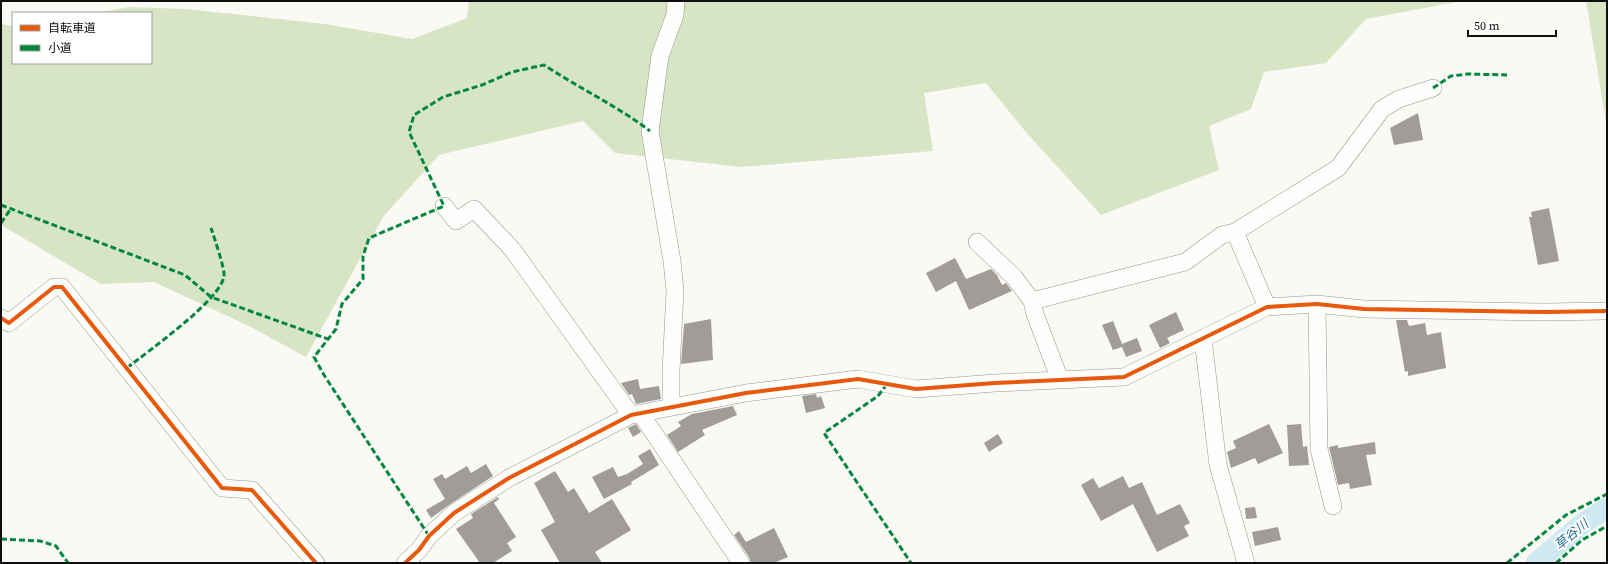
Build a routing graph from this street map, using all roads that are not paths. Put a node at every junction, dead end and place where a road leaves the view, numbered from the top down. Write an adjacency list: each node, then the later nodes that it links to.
1 (676, 1): 13 (street)
2 (1433, 88): 4 (street)
3 (444, 206): 14 (street)
4 (1235, 232): 6 (street); 8 (street)
5 (977, 242): 6 (street)
6 (1032, 301): 12 (street)
7 (1317, 304): 8 (street); 9 (street); 15 (street)
8 (1267, 307): 11 (street)
9 (1607, 311)
10 (1, 318): 16 (street)
11 (1203, 339): 12 (street); 19 (street)
12 (1060, 380): 13 (street)
13 (671, 408): 14 (street)
14 (636, 414): 17 (street); 18 (street)
15 (1333, 506)
16 (316, 563)
17 (405, 563)
18 (741, 563)
19 (1246, 563)

